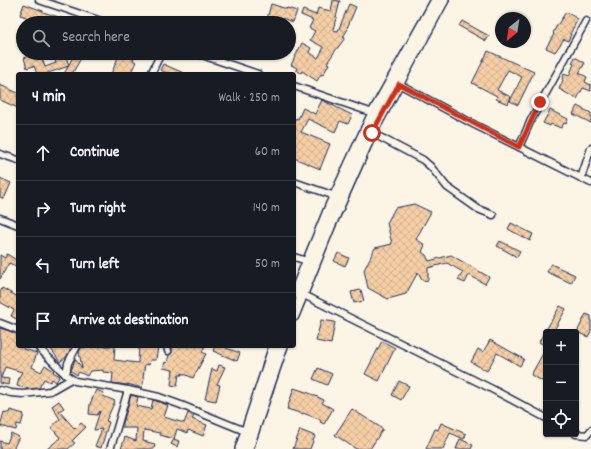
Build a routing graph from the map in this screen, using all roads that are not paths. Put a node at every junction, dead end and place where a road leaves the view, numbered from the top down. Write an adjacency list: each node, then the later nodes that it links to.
1 (39, 0): 4 (street)
2 (436, 0): 12 (main road)
3 (444, 0): 10 (main road)
4 (86, 16)
5 (586, 21): 14 (street)
6 (158, 60): 8 (street)
7 (217, 60): 9 (street)
8 (152, 72)
9 (252, 72)
10 (399, 84): 12 (main road); 14 (street)
11 (296, 87): 12 (street)
12 (377, 115): 13 (main road); 21 (main road)
13 (372, 133): 22 (street); 27 (main road)
14 (519, 147): 18 (street)
15 (591, 148): 18 (street)
16 (0, 154): 17 (street)
17 (16, 159)
18 (581, 178): 20 (street)
19 (296, 183): 21 (street)
20 (591, 183)
21 (335, 196): 26 (main road)
22 (493, 215)
23 (0, 218): 24 (street)
24 (16, 224)
25 (296, 258): 26 (street)
26 (307, 261): 27 (main road)
27 (298, 293): 28 (main road); 40 (street)
28 (296, 304)
29 (0, 323): 30 (street)
30 (16, 329)
31 (39, 348): 36 (street)
32 (76, 348): 35 (street)
33 (273, 348): 42 (main road)
34 (281, 348): 46 (main road)
35 (68, 363): 36 (street); 37 (street)
36 (57, 366): 37 (street)
37 (68, 377): 38 (street); 39 (street)
38 (0, 390)
39 (128, 390): 42 (street); 44 (street)
40 (543, 416)
41 (591, 430): 43 (street)
42 (245, 431): 45 (main road)
43 (579, 434)
44 (110, 449)
45 (240, 449)
46 (248, 449)

